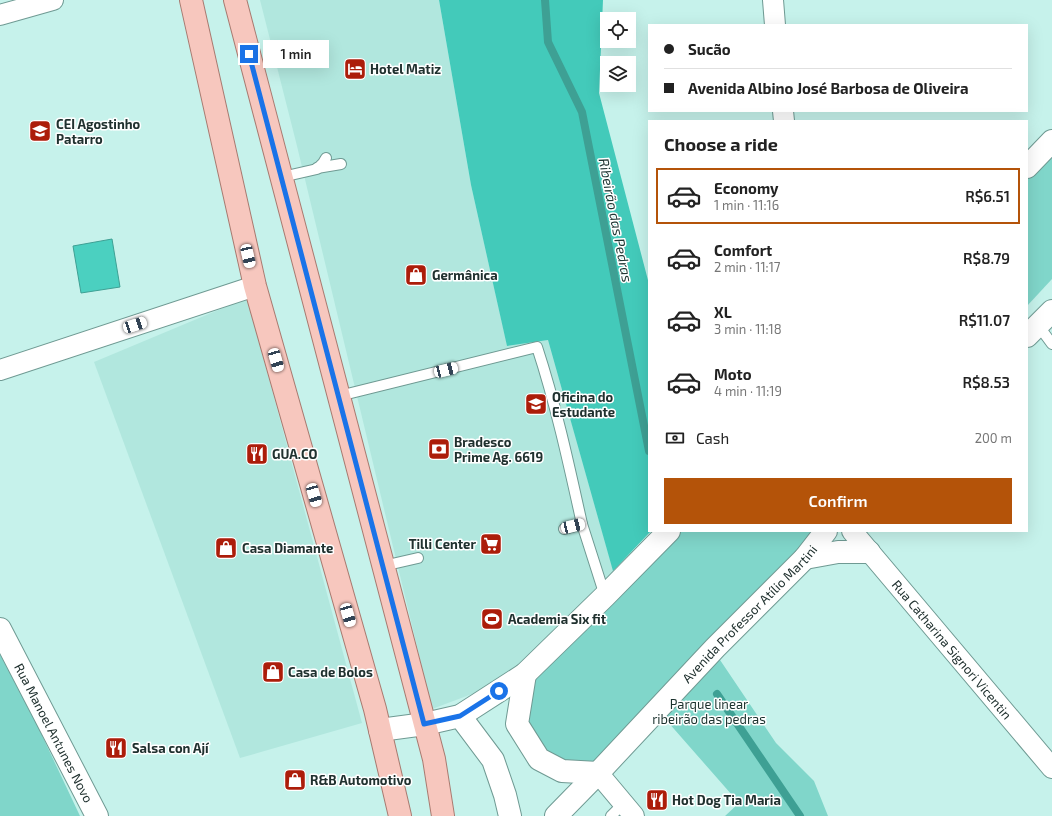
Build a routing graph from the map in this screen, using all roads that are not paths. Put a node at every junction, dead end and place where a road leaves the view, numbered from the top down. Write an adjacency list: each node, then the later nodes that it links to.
1 (53, 0): 5 (street)
2 (191, 0): 13 (main road)
3 (235, 0): 12 (main road)
4 (773, 0): 6 (street)
5 (0, 15)
6 (775, 24)
7 (1052, 142): 10 (main road)
8 (326, 158): 11 (lane)
9 (340, 164): 11 (lane)
10 (1028, 166)
11 (317, 168): 12 (lane)
12 (282, 176): 17 (main road)
13 (255, 286): 16 (street); 32 (main road)
14 (1039, 324): 15 (lane)
15 (1052, 344)
16 (0, 370)
17 (339, 396): 18 (lane); 26 (main road)
18 (582, 524): 19 (lane); 27 (lane)
19 (564, 528)
20 (668, 532): 27 (main road)
21 (825, 532): 25 (main road, Avenida Professor Atílio Martini)
22 (853, 532): 23 (street, Rua Catharina Signori Vicentin)
23 (869, 552): 25 (main road); 33 (street, Rua Catharina Signori Vicentin)
24 (418, 558): 26 (lane)
25 (805, 558): 34 (main road, Avenida Professor Atílio Martini)
26 (384, 566): 31 (main road)
27 (606, 596): 29 (main road)
28 (0, 629): 36 (main road, Rua Manoel Antunes Novo)
29 (525, 674): 30 (main road); 34 (main road)
30 (460, 716): 31 (main road); 39 (main road)
31 (424, 724): 32 (main road); 38 (main road)
32 (380, 730): 37 (main road)
33 (1052, 768)
34 (598, 774): 35 (street); 40 (main road, Avenida Professor Atílio Martini)
35 (623, 812)
36 (97, 816)
37 (400, 816)
38 (444, 816)
39 (510, 816)
40 (556, 816)

